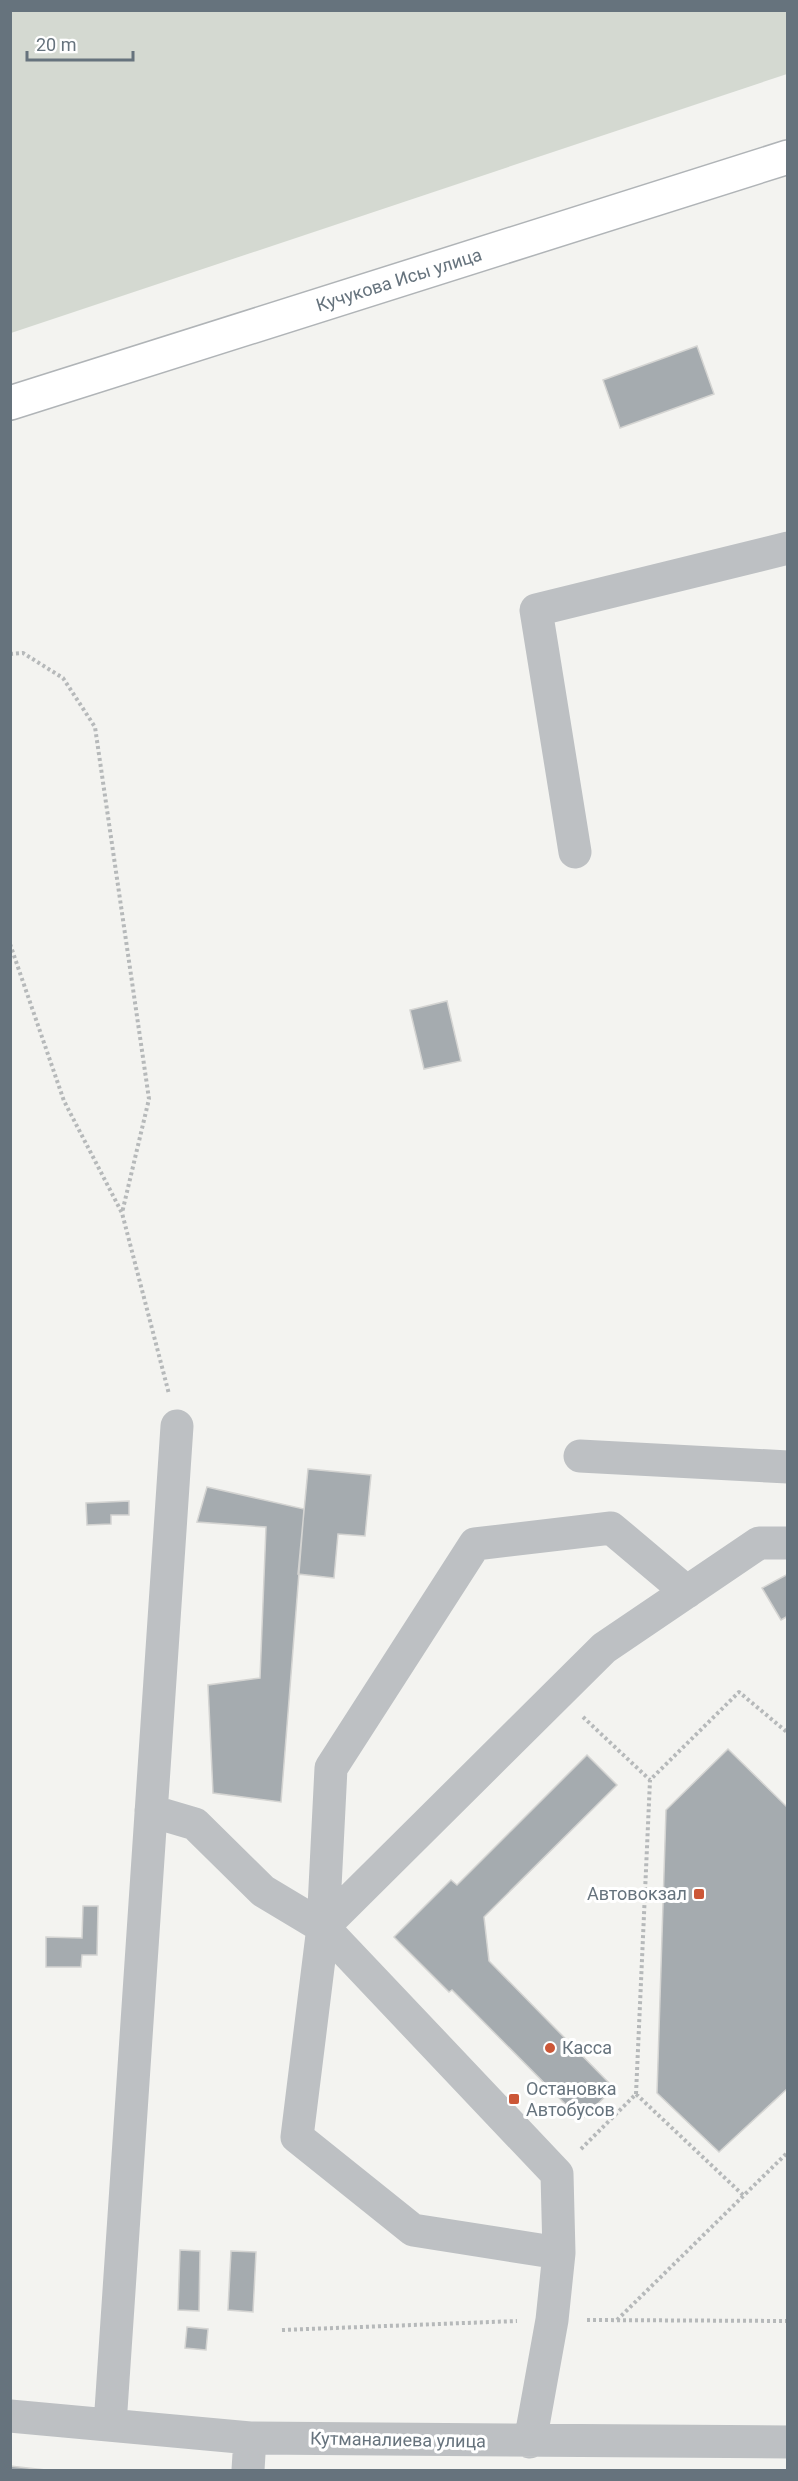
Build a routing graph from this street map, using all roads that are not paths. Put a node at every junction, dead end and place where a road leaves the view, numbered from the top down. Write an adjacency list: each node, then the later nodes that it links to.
1 (788, 157): 2 (main road, Кучукова Исы улица)
2 (10, 403)
3 (788, 548): 4 (street)
4 (575, 852)
5 (177, 1426): 10 (street)
6 (580, 1456): 7 (street)
7 (788, 1467)
8 (788, 1543): 9 (street)
9 (687, 1592): 11 (street); 11 (street)
10 (151, 1811): 11 (street); 14 (street)
11 (323, 1927): 12 (street); 12 (street)
12 (559, 2253): 16 (street)
13 (10, 2415): 14 (street, Кутманалиева улица)
14 (110, 2425): 15 (street, Кутманалиева улица)
15 (250, 2438): 16 (street, Кутманалиева улица); 18 (street)
16 (530, 2442): 17 (street, Кутманалиева улица)
17 (788, 2442)
18 (248, 2470)

